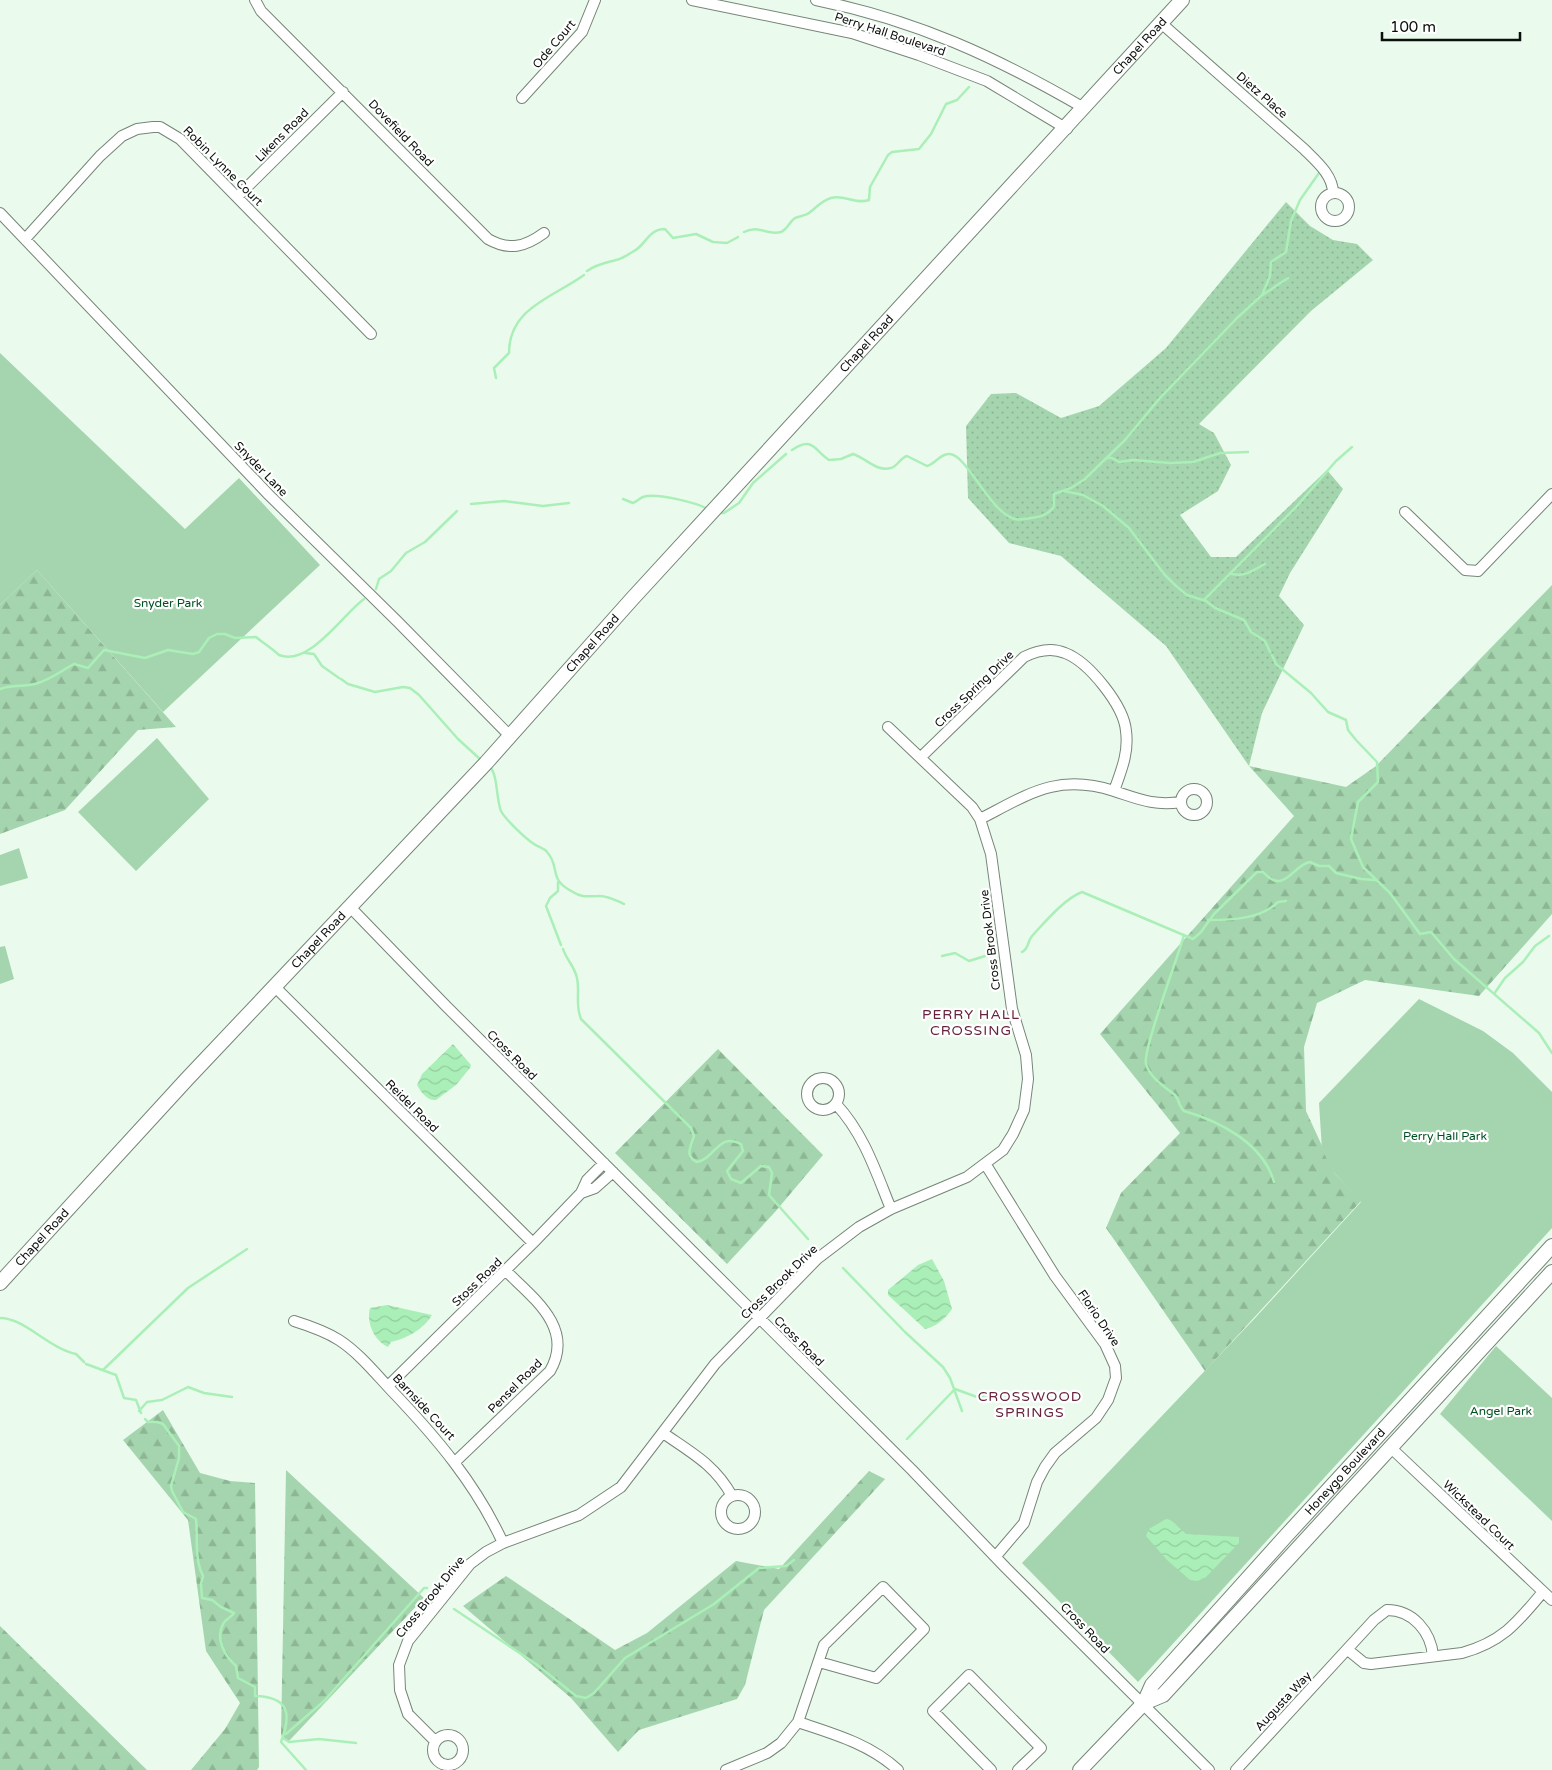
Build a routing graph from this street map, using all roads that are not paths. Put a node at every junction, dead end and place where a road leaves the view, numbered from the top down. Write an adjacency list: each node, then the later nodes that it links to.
1 (255, 0): 7 (street, Dovefield Road)
2 (595, 0): 8 (street, Ode Court)
3 (692, 0): 10 (street, Perry Hall Boulevard)
4 (816, 0): 9 (street, Perry Hall Boulevard)
5 (1182, 0): 6 (street, Chapel Road)
6 (1161, 23): 9 (street, Chapel Road); 11 (street, Dietz Place)
7 (343, 92): 12 (street, Likens Road); 14 (street, Dovefield Road)
8 (522, 98)
9 (1084, 108): 10 (street, Chapel Road)
10 (1067, 129): 20 (street, Chapel Road)
11 (1333, 193)
12 (238, 196): 15 (street, Robin Lynne Court); 16 (street, Robin Lynne Court)
13 (0, 213): 15 (street, Snyder Lane)
14 (544, 234)
15 (26, 238): 20 (street, Snyder Lane)
16 (371, 334)
17 (1552, 494): 18 (street)
18 (1405, 512)
19 (888, 727): 21 (street, Cross Brook Drive)
20 (510, 736): 25 (street, Chapel Road)
21 (922, 757): 22 (street, Cross Spring Drive); 24 (street, Cross Brook Drive)
22 (1114, 790): 23 (street); 24 (street)
23 (1181, 802)
24 (980, 819): 29 (street, Cross Brook Drive)
25 (350, 907): 26 (street, Chapel Road); 28 (street, Cross Road)
26 (274, 986): 33 (street, Reidel Road); 37 (street, Chapel Road)
27 (836, 1104): 32 (street)
28 (604, 1163): 30 (street, Cross Road); 31 (street, Stoss Road)
29 (986, 1165): 32 (street, Cross Brook Drive); 46 (street, Florio Drive)
30 (613, 1172): 31 (street, Stoss Road); 38 (street, Cross Road)
31 (581, 1192): 33 (street, Stoss Road)
32 (891, 1209): 38 (street, Cross Brook Drive)
33 (533, 1243): 35 (street, Stoss Road)
34 (1552, 1246): 52 (street, Honeygo Boulevard)
35 (506, 1271): 40 (street, Stoss Road); 43 (street, Pensel Road)
36 (1552, 1272): 42 (street, Honeygo Boulevard)
37 (0, 1283)
38 (760, 1319): 41 (street, Cross Brook Drive); 46 (street, Cross Road)
39 (294, 1321): 40 (street, Barnside Court)
40 (388, 1386): 43 (street, Barnside Court)
41 (663, 1433): 44 (street); 45 (street, Cross Brook Drive)
42 (1390, 1447): 47 (street, Wickstead Court); 52 (street, Honeygo Boulevard)
43 (455, 1462): 45 (street, Barnside Court)
44 (732, 1496)
45 (503, 1543): 54 (street, Cross Brook Drive)
46 (996, 1556): 52 (street, Cross Road)
47 (1542, 1593): 48 (street, Wickstead Court); 50 (street)
48 (1552, 1600)
49 (1348, 1650): 50 (street); 50 (street, Augusta Way); 62 (street, Augusta Way)
50 (1433, 1656)
51 (819, 1662): 51 (street); 53 (street)
52 (1144, 1703): 60 (street, Honeygo Boulevard); 61 (street, Cross Road)
53 (798, 1722): 55 (street); 57 (street)
54 (435, 1742)
55 (750, 1766): 56 (street)
56 (726, 1770)
57 (898, 1770)
58 (991, 1770): 59 (street)
59 (1018, 1770)
60 (1080, 1770)
61 (1210, 1770)
62 (1236, 1770)

